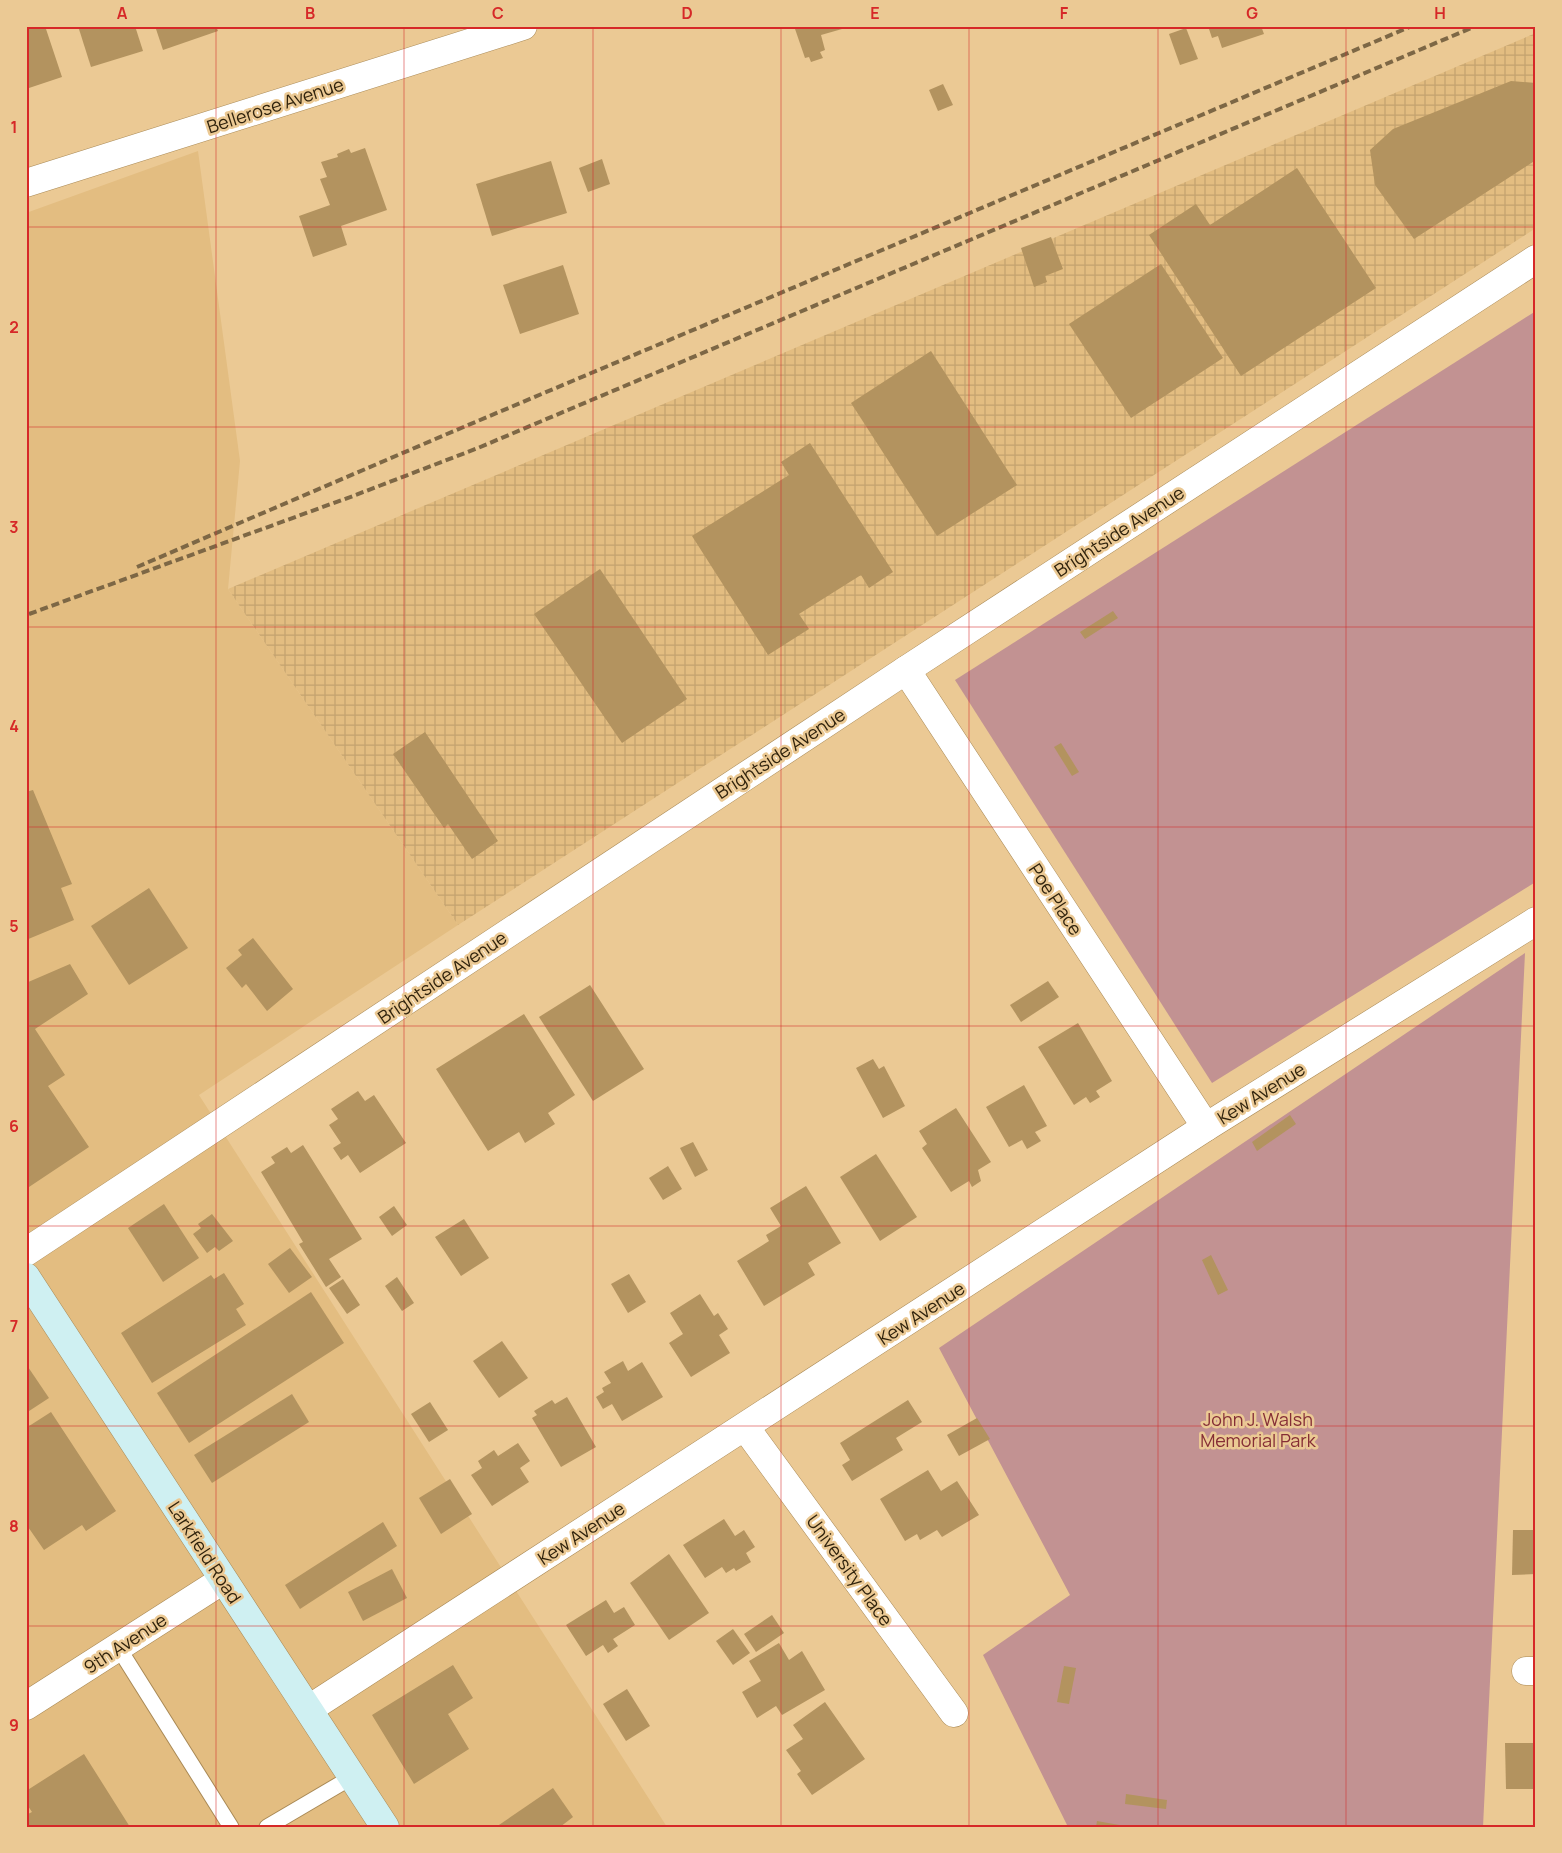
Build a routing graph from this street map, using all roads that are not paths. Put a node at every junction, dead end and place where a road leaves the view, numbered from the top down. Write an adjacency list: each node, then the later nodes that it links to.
1 (523, 26): 2 (street, Bellerose Avenue)
2 (26, 183)
3 (1536, 259): 4 (street, Brightside Avenue)
4 (906, 670): 6 (street, Poe Place); 7 (street, Brightside Avenue)
5 (1536, 920): 6 (street, Kew Avenue)
6 (1206, 1127): 9 (street, Kew Avenue)
7 (26, 1252)
8 (26, 1277): 10 (main road, Larkfield Road)
9 (745, 1427): 13 (street, Kew Avenue); 14 (street, University Place)
10 (223, 1580): 11 (street, 9th Avenue); 13 (main road, Larkfield Road)
11 (118, 1647): 12 (street, 9th Avenue); 16 (lane)
12 (26, 1706)
13 (309, 1709): 15 (main road, Larkfield Road)
14 (954, 1713)
15 (352, 1777): 17 (lane); 18 (main road, Larkfield Road)
16 (231, 1827)
17 (267, 1827)
18 (385, 1827)

